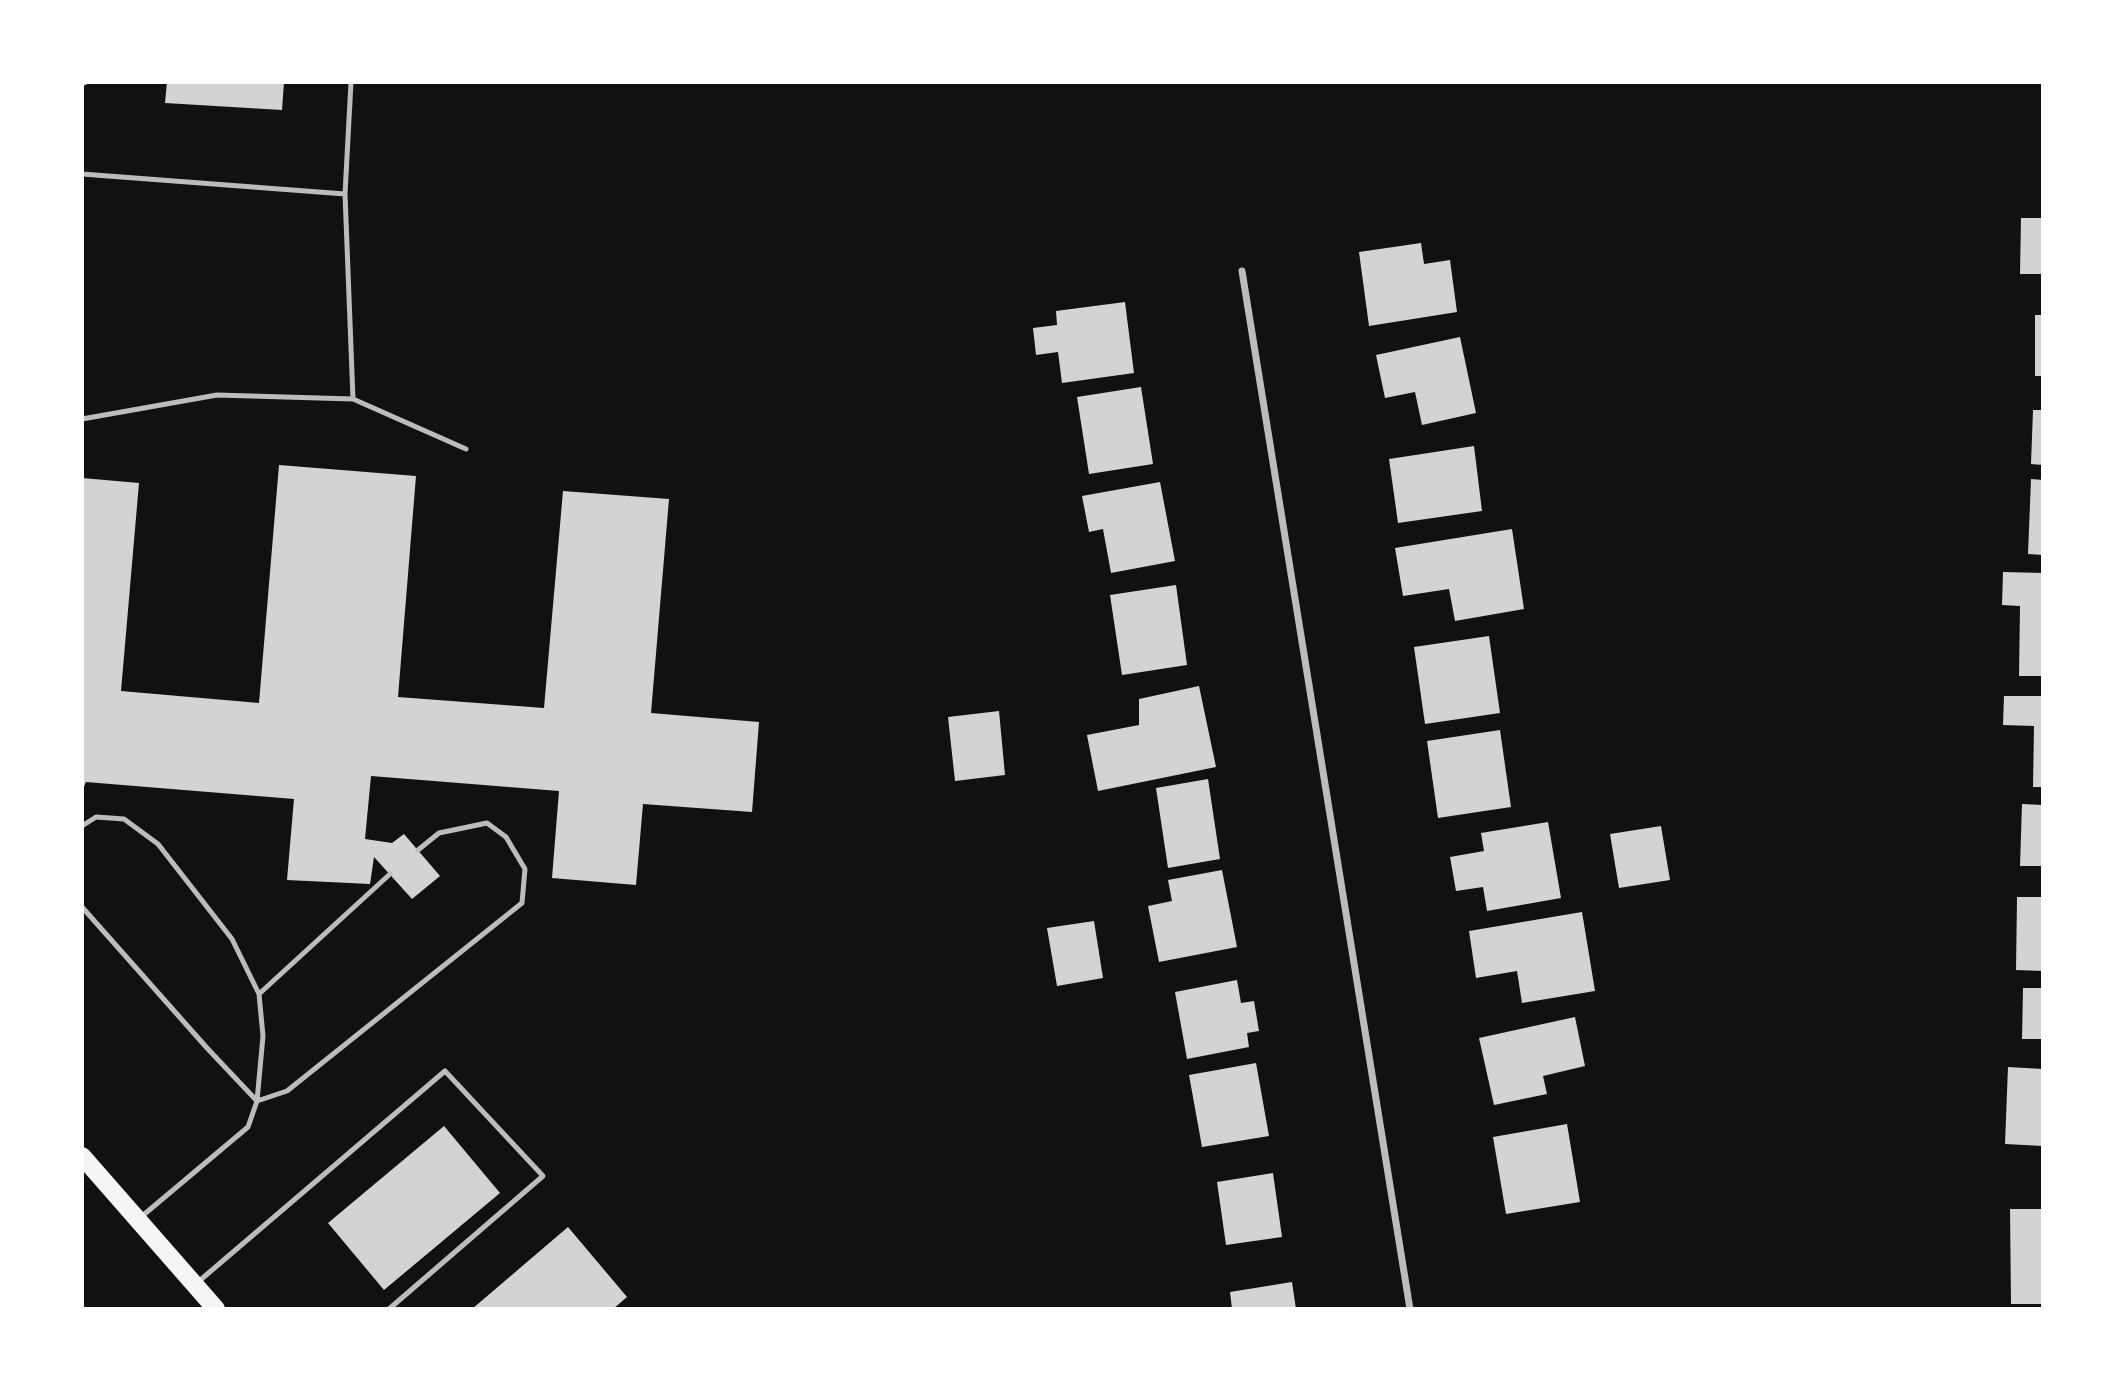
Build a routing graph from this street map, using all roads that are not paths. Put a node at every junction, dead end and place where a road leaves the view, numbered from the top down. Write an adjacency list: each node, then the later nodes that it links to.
1 (351, 82): 3 (lane)
2 (82, 174): 3 (lane)
3 (345, 194): 5 (lane)
4 (1242, 271): 19 (street)
5 (353, 399): 6 (lane); 7 (lane)
6 (82, 419)
7 (466, 449)
8 (82, 826): 12 (lane)
9 (418, 850): 13 (lane)
10 (390, 874): 12 (lane)
11 (82, 907): 13 (lane)
12 (259, 994): 13 (lane)
13 (257, 1101): 15 (lane)
14 (82, 1156): 15 (main road)
15 (138, 1220): 16 (main road)
16 (195, 1285): 17 (main road); 18 (lane)
17 (216, 1309)
18 (389, 1309)
19 (1410, 1309)

